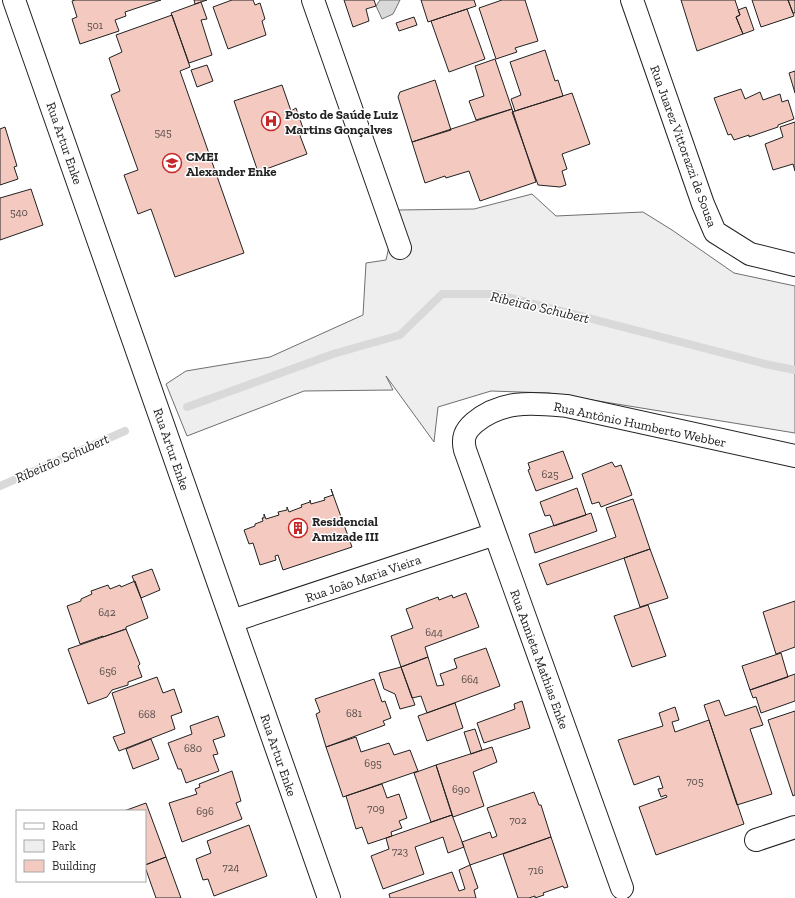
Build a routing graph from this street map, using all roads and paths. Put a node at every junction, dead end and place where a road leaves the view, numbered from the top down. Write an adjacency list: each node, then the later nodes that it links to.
1 (14, 0): 9 (street, Rua Artur Enke)
2 (313, 0): 4 (street)
3 (632, 0): 5 (street, Rua Juarez Vittorazzi de Sousa)
4 (400, 248)
5 (795, 265)
6 (467, 429): 7 (street, Rua Antônio Humberto Webber); 8 (street, Rua Annieta Mathias Enke)
7 (795, 456)
8 (495, 534): 9 (street, Rua João Maria Vieira); 12 (street, Rua Annieta Mathias Enke)
9 (232, 621): 13 (street, Rua Artur Enke)
10 (795, 826): 11 (street)
11 (756, 840)
12 (622, 888)
13 (329, 898)

